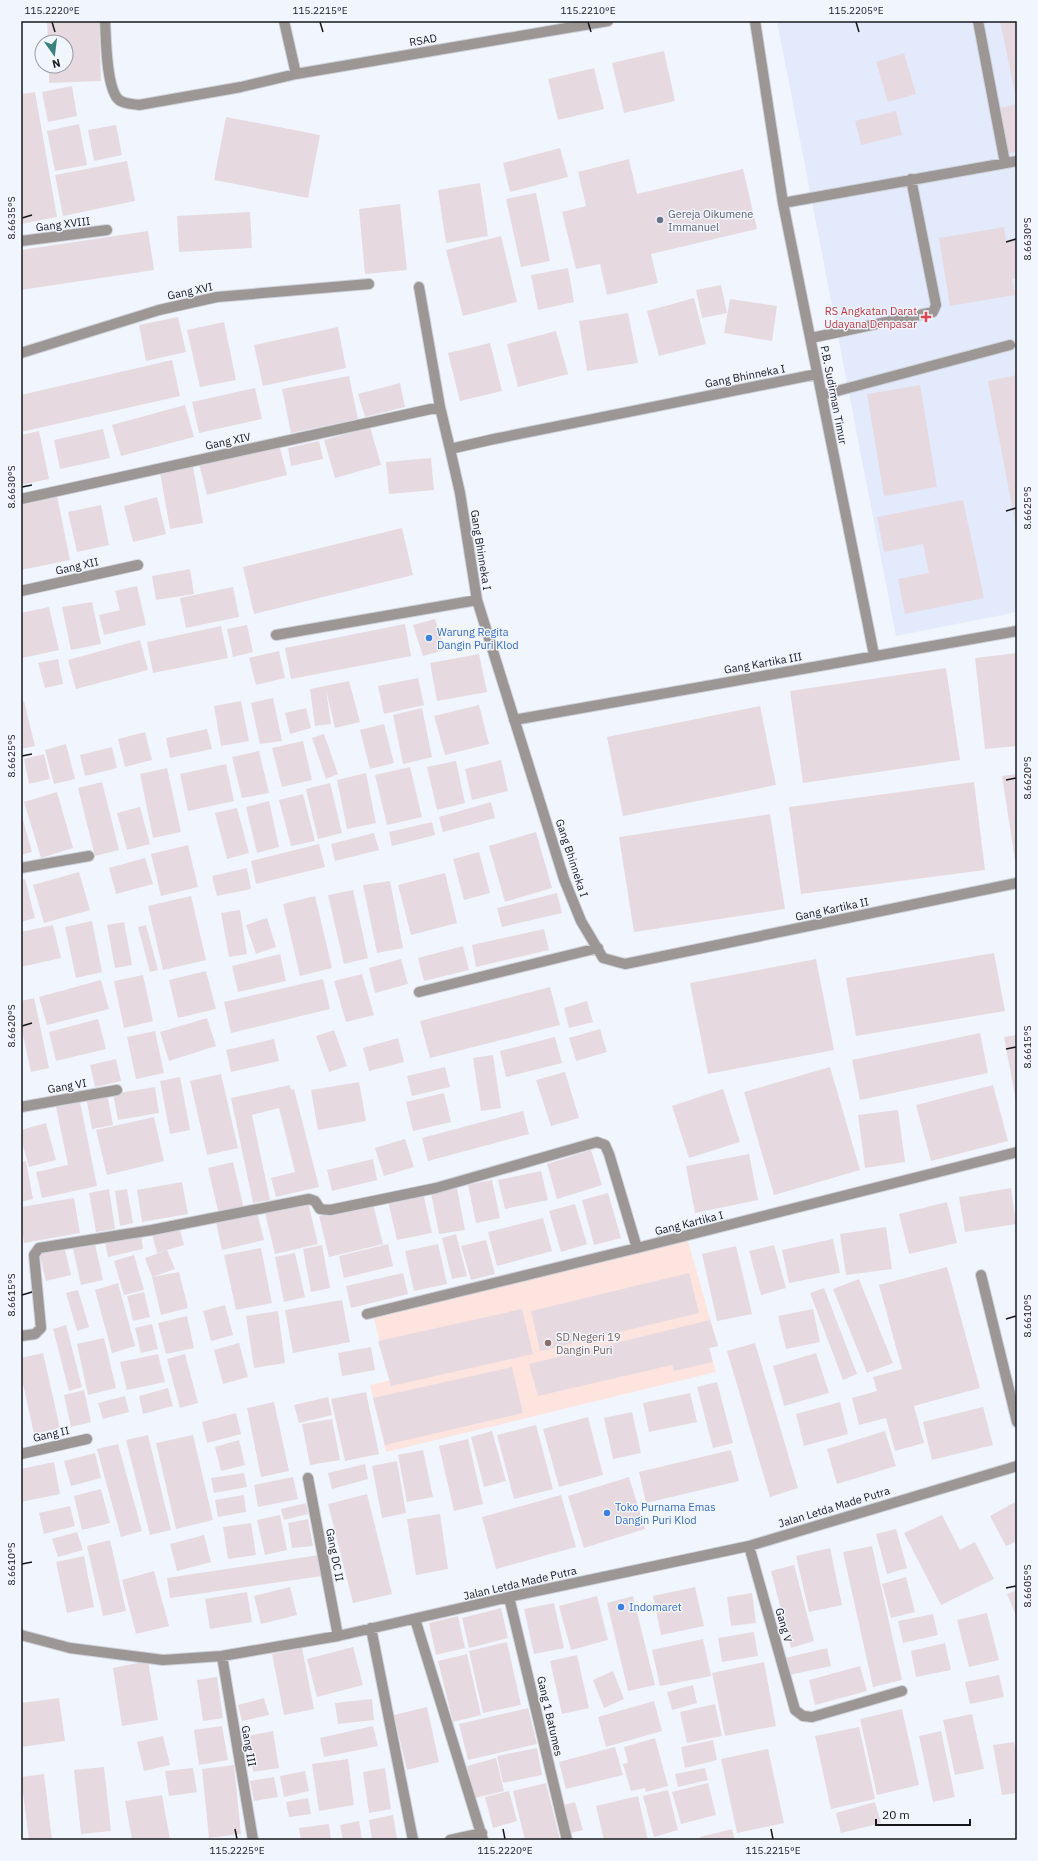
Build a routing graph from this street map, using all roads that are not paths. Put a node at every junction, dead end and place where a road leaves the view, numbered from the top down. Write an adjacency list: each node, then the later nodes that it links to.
1 (105, 21): 6 (street, RSAD)
2 (284, 21): 6 (street)
3 (608, 21): 6 (street, RSAD)
4 (755, 21): 10 (street, P.B. Sudirman Timur)
5 (978, 21): 8 (street)
6 (296, 74)
7 (1017, 161): 8 (street)
8 (1005, 163): 9 (street)
9 (911, 179): 10 (street); 15 (street)
10 (783, 203): 15 (street, P.B. Sudirman Timur)
11 (107, 230): 12 (street, Gang XVIII)
12 (21, 241)
13 (369, 284): 17 (street, Gang XVI)
14 (419, 287): 20 (street)
15 (810, 338): 18 (street, P.B. Sudirman Timur)
16 (1010, 345): 19 (street)
17 (21, 353)
18 (817, 374): 19 (street, P.B. Sudirman Timur); 21 (street, Gang Bhinneka I)
19 (822, 395): 28 (street, P.B. Sudirman Timur)
20 (440, 407): 21 (street); 22 (street, Gang XIV)
21 (450, 449): 25 (street, Gang Bhinneka I)
22 (21, 499)
23 (138, 565): 24 (street, Gang XII)
24 (21, 591)
25 (477, 600): 27 (street); 29 (street, Gang Bhinneka I)
26 (1017, 631): 28 (street, Gang Kartika III)
27 (276, 635)
28 (874, 655): 29 (street, Gang Kartika III)
29 (514, 720): 33 (street, Gang Bhinneka I)
30 (89, 856): 31 (street)
31 (21, 868)
32 (1017, 883): 34 (street, Gang Kartika II)
33 (598, 948): 34 (street, Gang Bhinneka I); 35 (street)
34 (651, 959)
35 (419, 992)
36 (117, 1090): 37 (street, Gang VI)
37 (21, 1107)
38 (1017, 1152): 39 (street, Gang Kartika I)
39 (637, 1248): 41 (street, Gang Kartika I); 42 (street)
40 (981, 1275): 43 (street)
41 (367, 1314)
42 (21, 1336)
43 (1017, 1422)
44 (87, 1439): 45 (street, Gang II)
45 (21, 1454)
46 (1017, 1466): 48 (street, Jalan Letda Made Putra)
47 (308, 1478): 53 (street, Gang DC II)
48 (749, 1546): 49 (street, Jalan Letda Made Putra); 55 (street, Gang V)
49 (509, 1597): 50 (street, Jalan Letda Made Putra); 60 (street, Gang 1 Batumes)
50 (415, 1619): 51 (street, Jalan Letda Made Putra); 56 (street)
51 (371, 1628): 53 (street, Jalan Letda Made Putra); 58 (street)
52 (21, 1635): 54 (street, Jalan Letda Made Putra)
53 (338, 1636): 54 (street, Jalan Letda Made Putra)
54 (222, 1656): 57 (street, Gang III)
55 (902, 1691)
56 (482, 1836): 59 (street)
57 (253, 1840)
58 (413, 1840)
59 (450, 1840)
60 (567, 1840)

